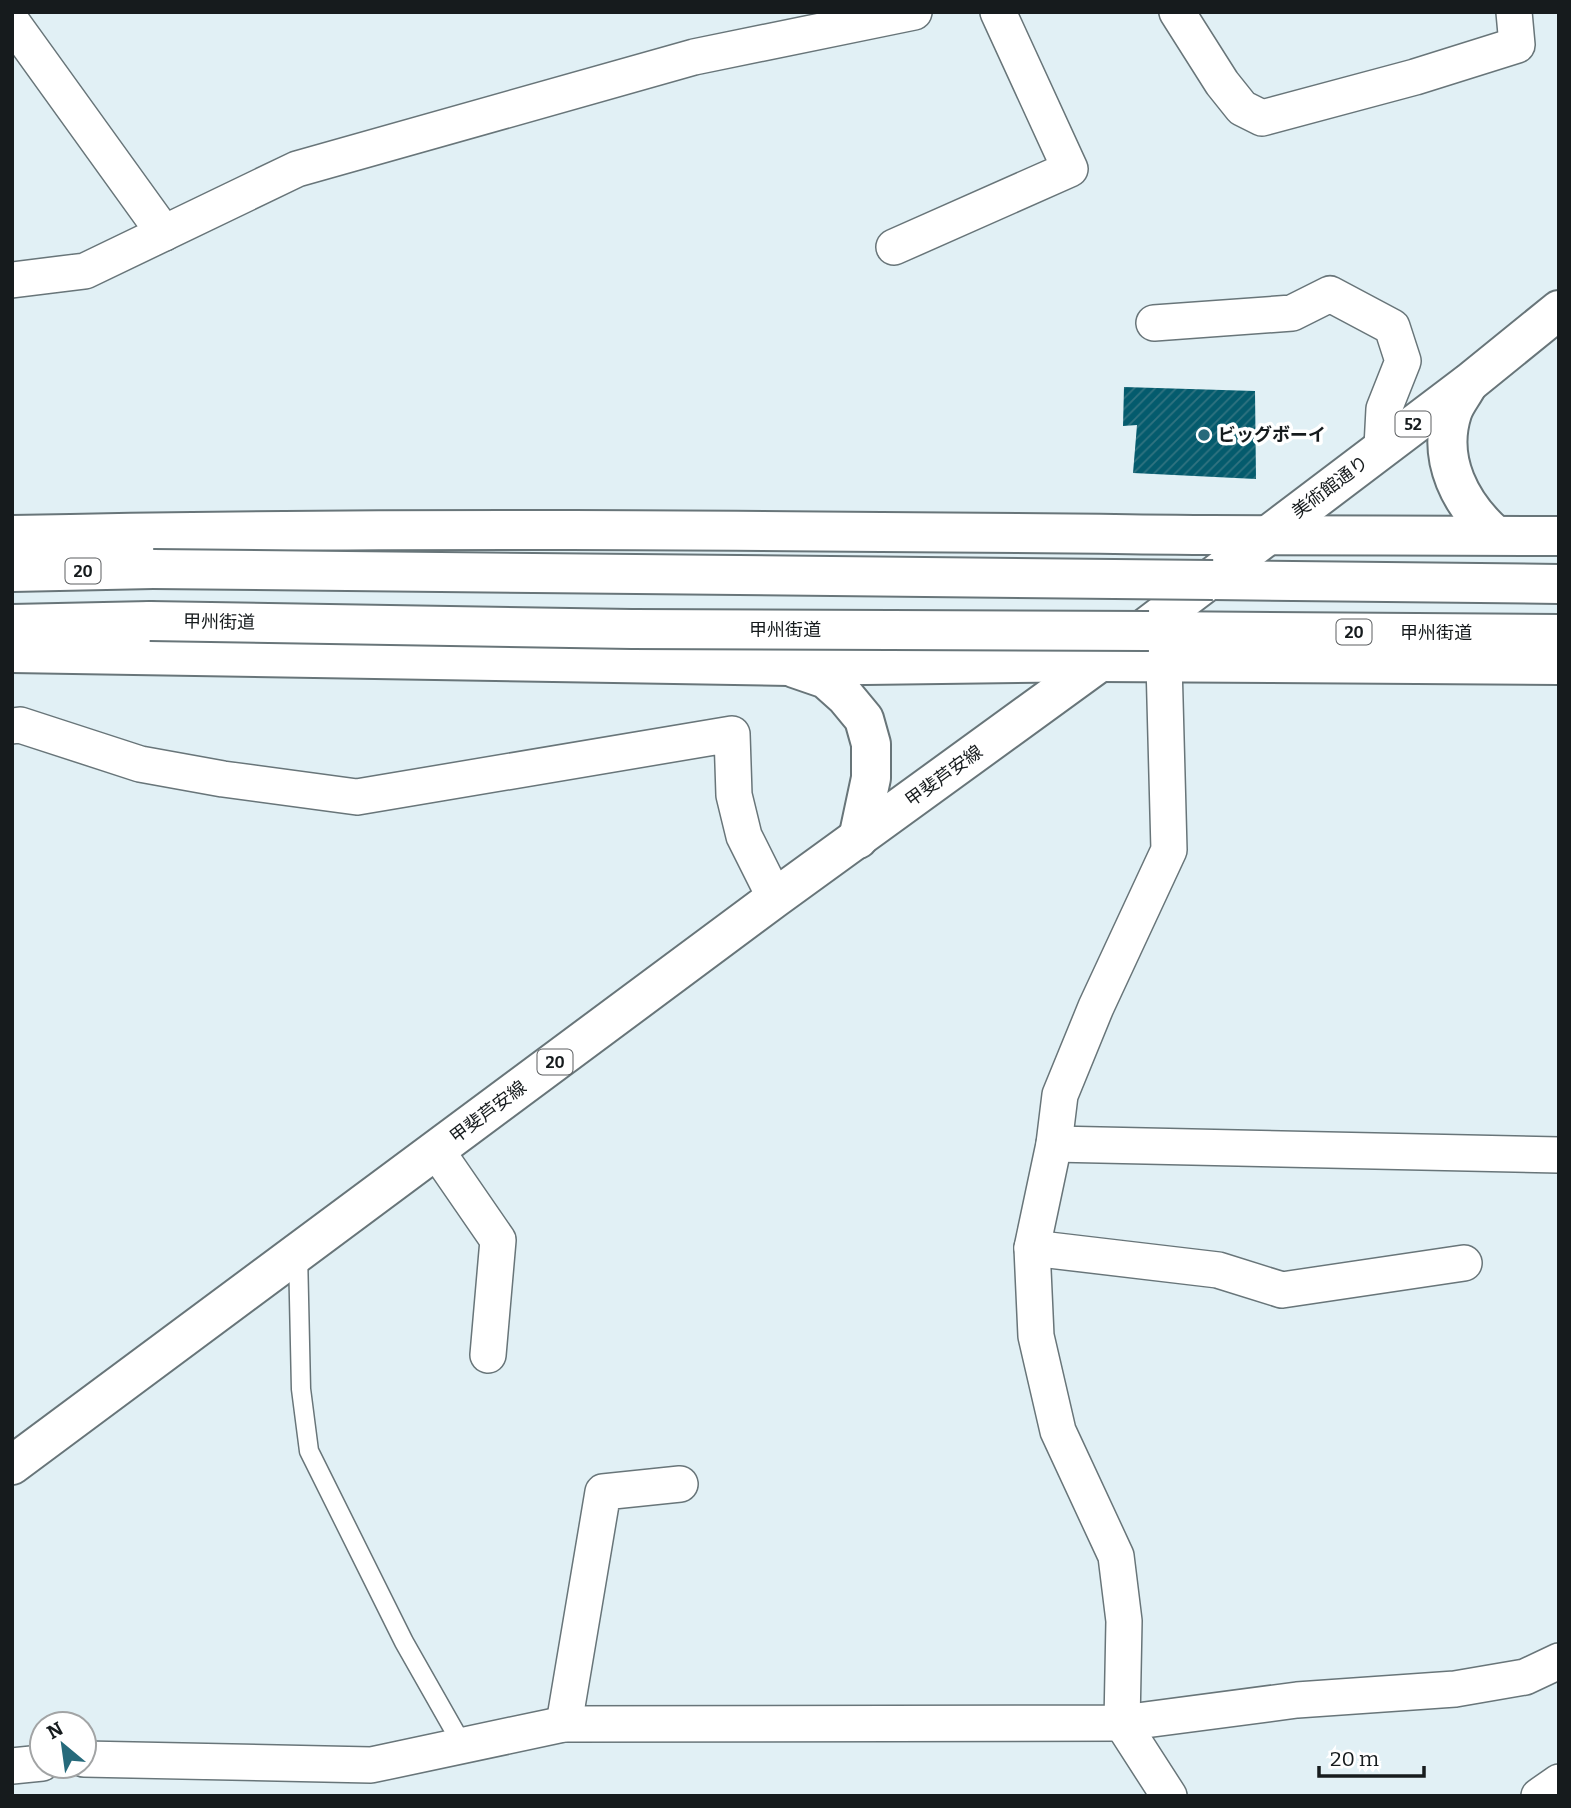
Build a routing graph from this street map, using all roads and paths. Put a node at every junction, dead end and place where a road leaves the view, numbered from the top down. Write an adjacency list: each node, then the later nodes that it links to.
1 (17, 12): 6 (street)
2 (914, 12): 8 (street)
3 (998, 12): 9 (street)
4 (1177, 12): 5 (street)
5 (1514, 12)
6 (12, 16)
7 (12, 22): 8 (street)
8 (163, 233): 10 (street)
9 (894, 247)
10 (12, 280)
11 (1559, 310): 13 (main road, 美術館通り / 52)
12 (1154, 323): 14 (street)
13 (1469, 383): 14 (main road, 美術館通り / 52); 16 (main road)
14 (1382, 447): 17 (main road, 美術館通り / 52)
15 (12, 535): 17 (main road, 20)
16 (1495, 535): 17 (main road); 18 (main road)
17 (1266, 536): 24 (main road, 美術館通り / 52)
18 (1559, 536)
19 (12, 572): 20 (main road, 20, bridge)
20 (1559, 584)
21 (12, 624): 22 (main road, 甲州街道 / 20, bridge)
22 (1559, 634)
23 (12, 653): 27 (main road)
24 (1100, 662): 25 (main road); 27 (main road); 29 (main road, 甲斐芦安線 / 20)
25 (1164, 663): 26 (main road); 31 (street)
26 (1559, 665)
27 (789, 666): 29 (main road)
28 (12, 726): 30 (street)
29 (858, 839): 30 (main road, 甲斐芦安線 / 20)
30 (775, 898): 32 (main road, 甲斐芦安線 / 20)
31 (1054, 1144): 33 (street); 34 (street)
32 (436, 1150): 35 (main road, 甲斐芦安線 / 20); 37 (street)
33 (1559, 1155)
34 (1032, 1248): 36 (street); 41 (street)
35 (298, 1253): 38 (main road, 甲斐芦安線 / 20); 43 (lane)
36 (1464, 1263)
37 (488, 1354)
38 (12, 1465)
39 (680, 1484): 42 (street)
40 (1559, 1661): 41 (street)
41 (1122, 1723): 42 (street); 46 (street)
42 (564, 1724): 43 (street)
43 (463, 1746): 44 (street)
44 (98, 1759)
45 (1559, 1782): 47 (street)
46 (1169, 1796)
47 (1539, 1796)

